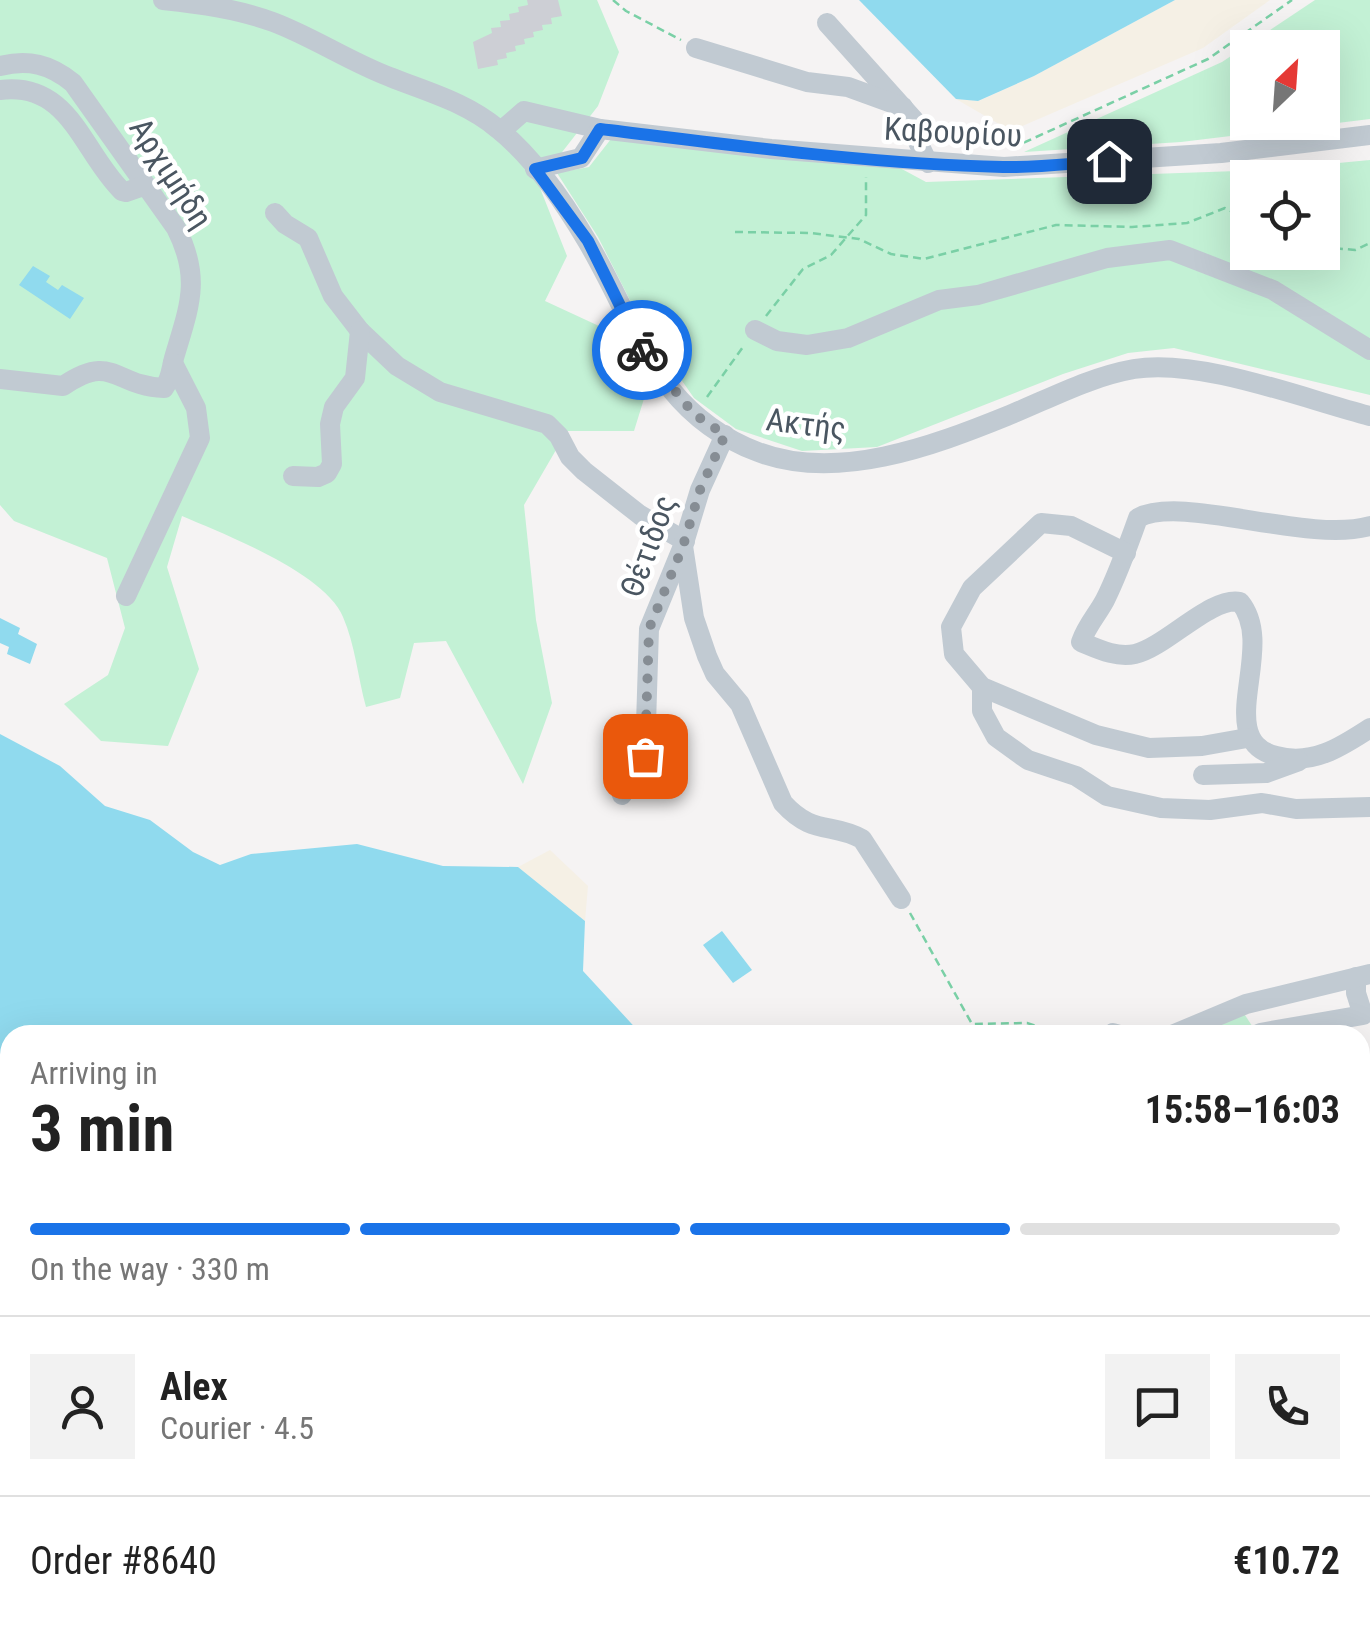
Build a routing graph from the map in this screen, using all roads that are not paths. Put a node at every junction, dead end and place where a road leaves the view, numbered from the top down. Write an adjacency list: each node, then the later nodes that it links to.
1 (162, 0): 8 (street, Ακτής)
2 (826, 23): 6 (street)
3 (696, 48): 6 (street)
4 (0, 66): 12 (street, Αρχιμήδη)
5 (0, 90): 12 (street)
6 (903, 107): 10 (street)
7 (600, 129): 8 (street, Καβουρίου); 10 (street, Καβουρίου); 11 (street)
8 (501, 131): 11 (street, Ακτής)
9 (1370, 135): 10 (street, Καβουρίου)
10 (928, 162)
11 (535, 169): 20 (street, Ακτής)
12 (146, 185): 17 (street, Αρχιμήδη)
13 (275, 212): 15 (street)
14 (756, 330): 16 (street)
15 (360, 331): 21 (street); 23 (street)
16 (1370, 350)
17 (173, 363): 18 (street); 25 (street)
18 (0, 379)
19 (1370, 416): 20 (street, Ακτής)
20 (725, 435): 23 (street, Θέτιδος)
21 (293, 476)
22 (1370, 526): 24 (street)
23 (684, 544): 31 (street, Θέτιδος); 33 (street)
24 (1126, 553): 26 (street); 28 (street)
25 (126, 596)
26 (982, 687): 28 (street); 32 (street)
27 (1370, 728): 29 (street)
28 (1247, 738): 29 (street)
29 (1304, 760): 30 (street)
30 (1203, 775)
31 (622, 795)
32 (1370, 807)
33 (902, 899)
34 (1363, 976): 35 (street); 36 (street)
35 (1246, 1004): 37 (street); 38 (street)
36 (1367, 1013): 39 (street)
37 (1196, 1025)
38 (1256, 1025)
39 (1306, 1025)

